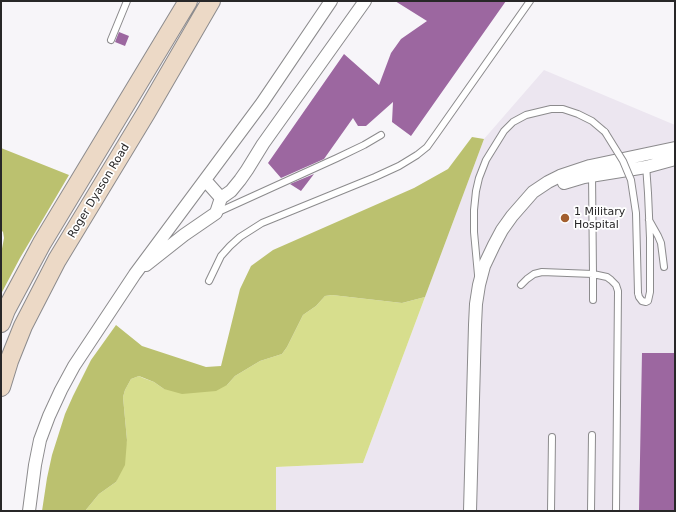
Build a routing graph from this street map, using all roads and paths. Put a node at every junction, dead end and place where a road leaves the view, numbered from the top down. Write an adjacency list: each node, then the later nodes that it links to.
1 (127, 1): 7 (lane)
2 (188, 1): 25 (main road, Roger Dyason Road)
3 (211, 1): 26 (main road, Roger Dyason Road)
4 (331, 1): 14 (street)
5 (364, 1): 15 (street)
6 (530, 1): 21 (lane)
7 (111, 40)
8 (381, 135): 16 (lane)
9 (675, 148): 10 (street)
10 (645, 154): 12 (lane); 13 (street)
11 (675, 159): 12 (street)
12 (646, 167): 13 (street); 17 (lane)
13 (591, 171): 20 (lane); 22 (street)
14 (205, 180): 15 (street); 19 (street)
15 (221, 198): 16 (street)
16 (216, 213): 19 (street)
17 (649, 219): 18 (lane); 22 (lane, bridge)
18 (664, 267)
19 (135, 274): 30 (street)
20 (593, 274): 23 (lane); 24 (lane); 33 (lane)
21 (209, 281)
22 (479, 285): 29 (street)
23 (521, 285)
24 (593, 300)
25 (1, 323)
26 (1, 387)
27 (592, 435): 32 (lane)
28 (552, 437): 31 (lane)
29 (468, 510)
30 (29, 511)
31 (551, 511)
32 (591, 511)
33 (616, 511)

